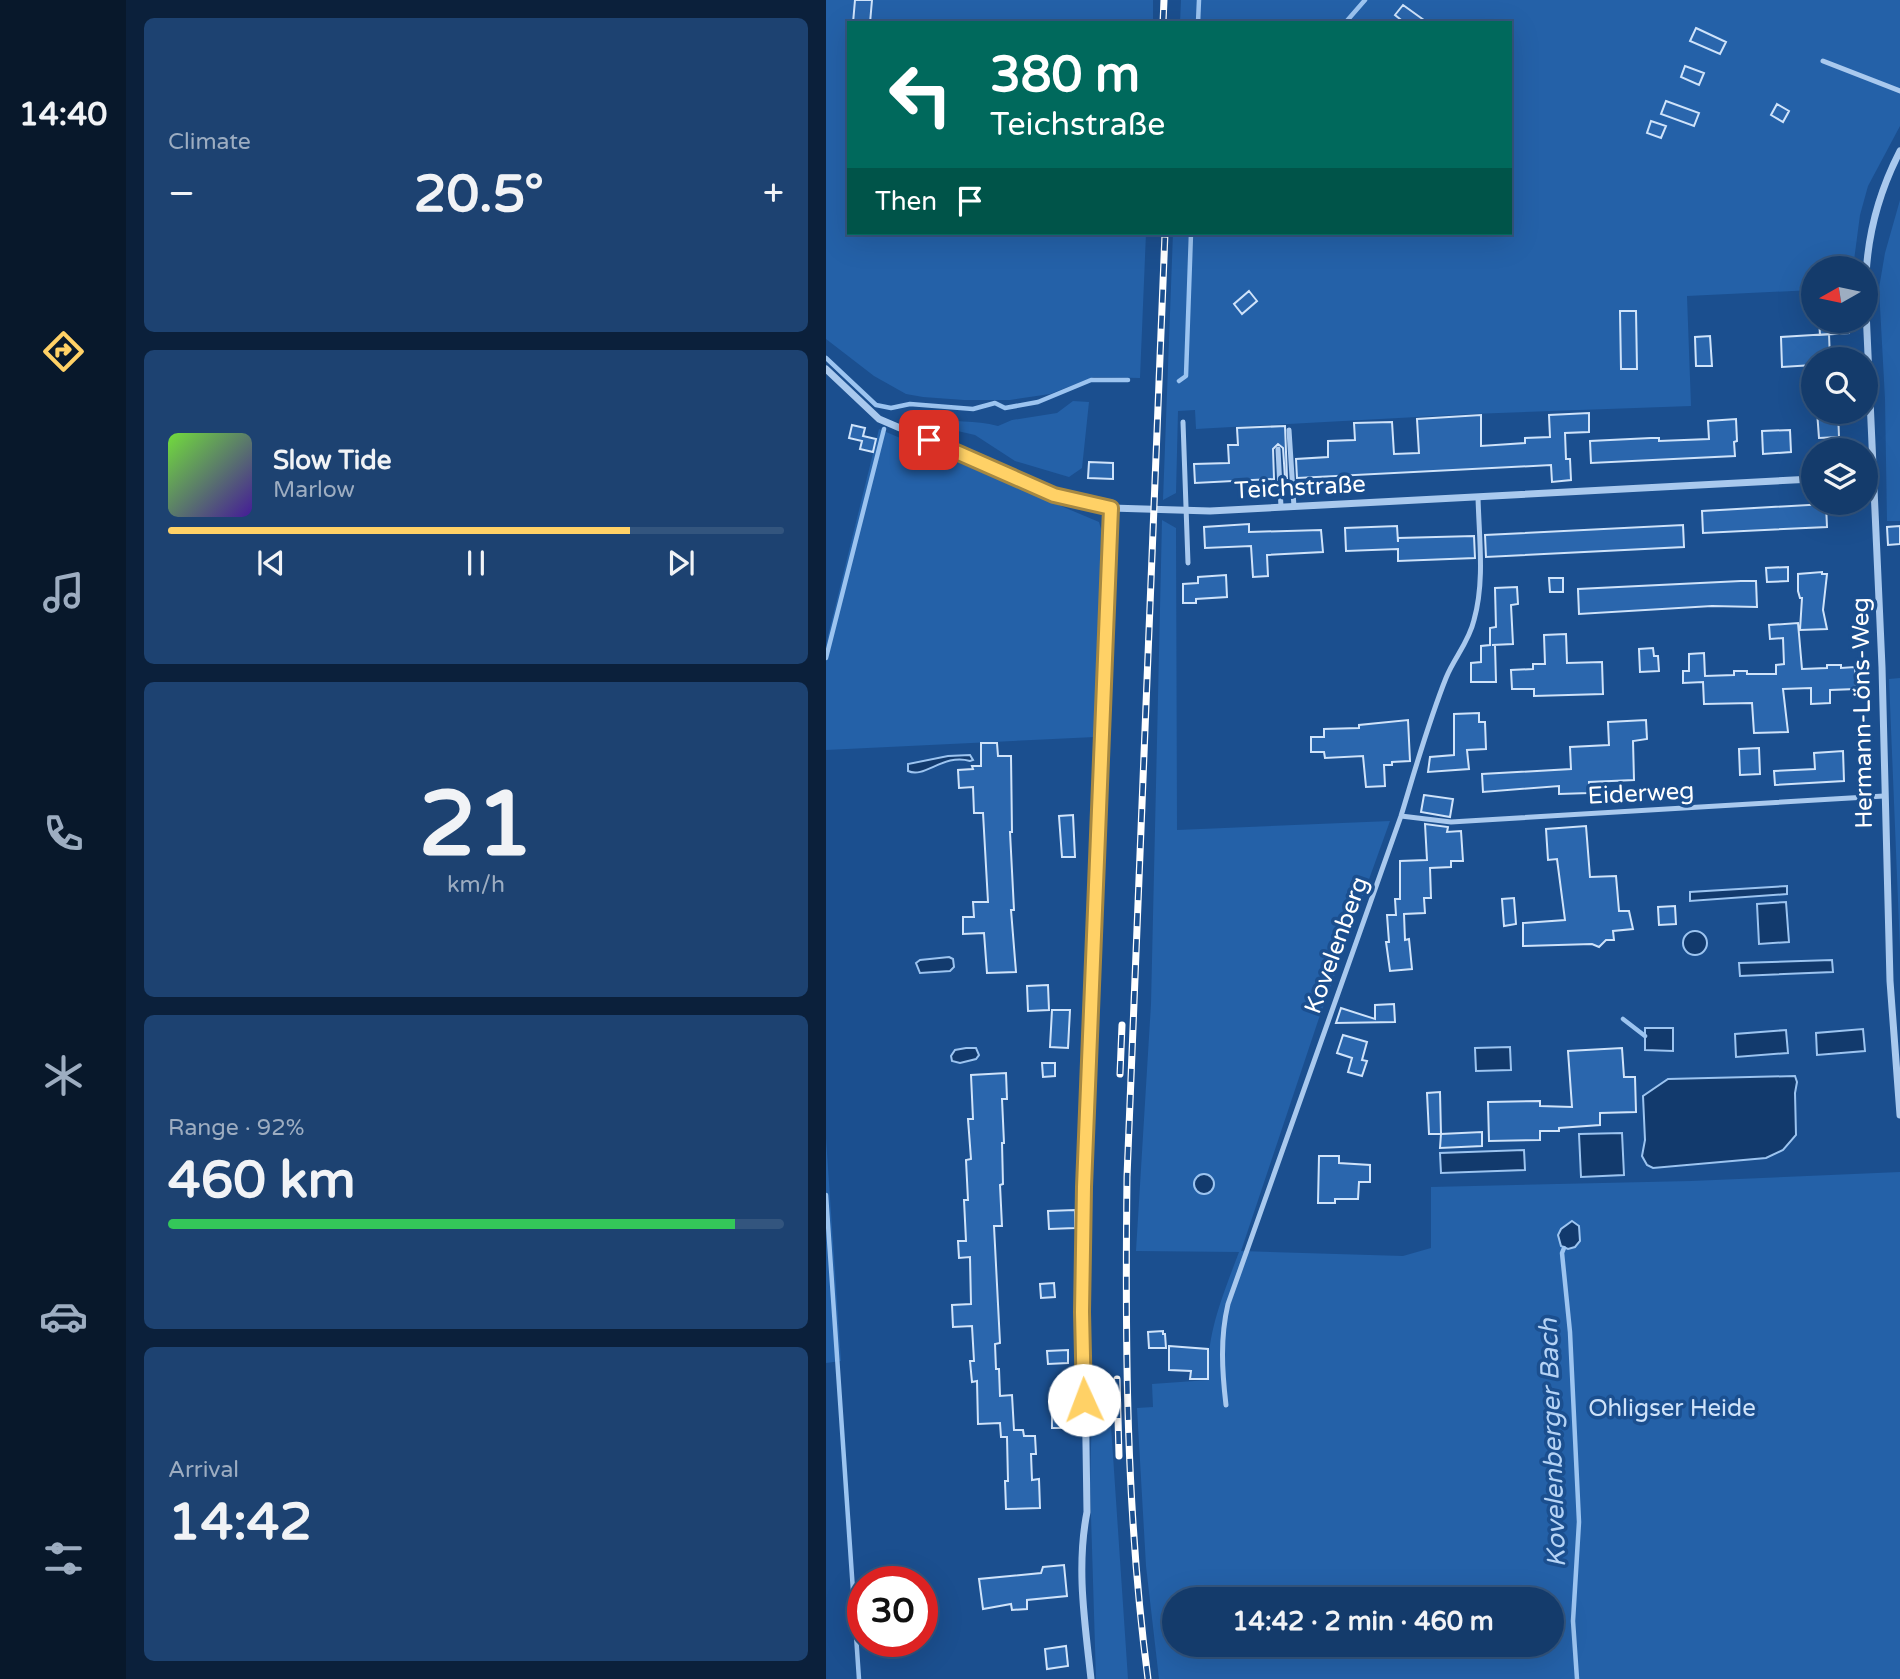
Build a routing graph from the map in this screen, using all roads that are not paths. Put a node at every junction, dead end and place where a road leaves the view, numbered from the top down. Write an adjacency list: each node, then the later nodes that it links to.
1 (1823, 61): 2 (lane)
2 (1900, 91)
3 (1900, 151): 4 (street)
4 (1868, 256)
5 (1866, 333): 9 (street, Hermann-Löns-Weg)
6 (826, 369): 14 (street, Teichstraße)
7 (1183, 422): 16 (lane)
8 (1289, 430): 13 (lane)
9 (1868, 438)
10 (1278, 449): 15 (lane)
11 (1801, 480): 12 (street, Teichstraße)
12 (1478, 497): 13 (street, Teichstraße); 20 (lane, Kovelenberg)
13 (1293, 507): 15 (street, Teichstraße)
14 (1111, 508): 16 (street, Teichstraße); 23 (street)
15 (1281, 508): 16 (street, Teichstraße)
16 (1185, 512): 18 (lane)
17 (1872, 515): 19 (street, Hermann-Löns-Weg)
18 (1188, 563)
19 (1884, 796): 20 (lane, Eiderweg); 21 (street, Hermann-Löns-Weg)
20 (1401, 816): 22 (lane, Kovelenberg)
21 (1900, 1115)
22 (1226, 1405)
23 (1091, 1679)

